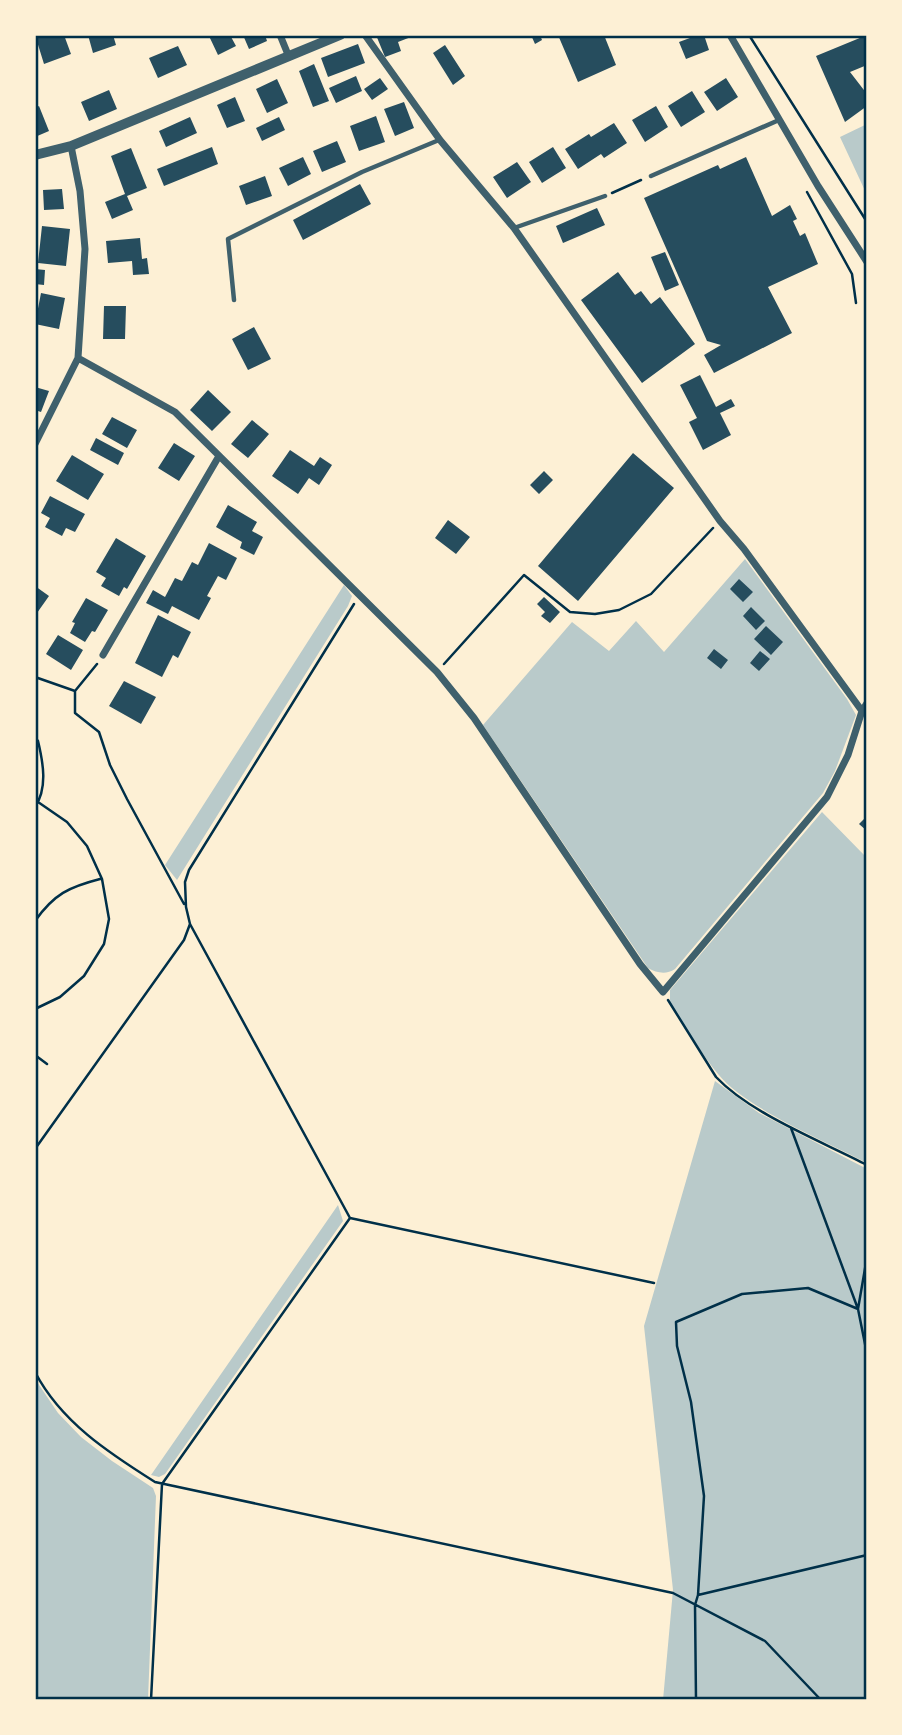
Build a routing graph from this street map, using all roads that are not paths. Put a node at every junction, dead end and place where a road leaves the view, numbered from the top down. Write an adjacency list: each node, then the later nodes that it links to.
1 (280, 35): 5 (street)
2 (340, 35): 5 (street)
3 (365, 35): 7 (street)
4 (730, 35): 6 (street)
5 (289, 57): 8 (street)
6 (779, 120): 10 (lane); 13 (street)
7 (440, 140): 12 (street); 14 (lane)
8 (71, 146): 9 (street); 15 (street)
9 (35, 155)
10 (651, 176)
11 (606, 196): 12 (lane)
12 (514, 228): 20 (street)
13 (867, 262)
14 (234, 300)
15 (78, 358): 16 (street); 17 (street)
16 (35, 444)
17 (219, 456): 18 (street); 20 (street)
18 (103, 655)
19 (867, 703): 20 (street)
20 (862, 711): 21 (lane)
21 (867, 719)

